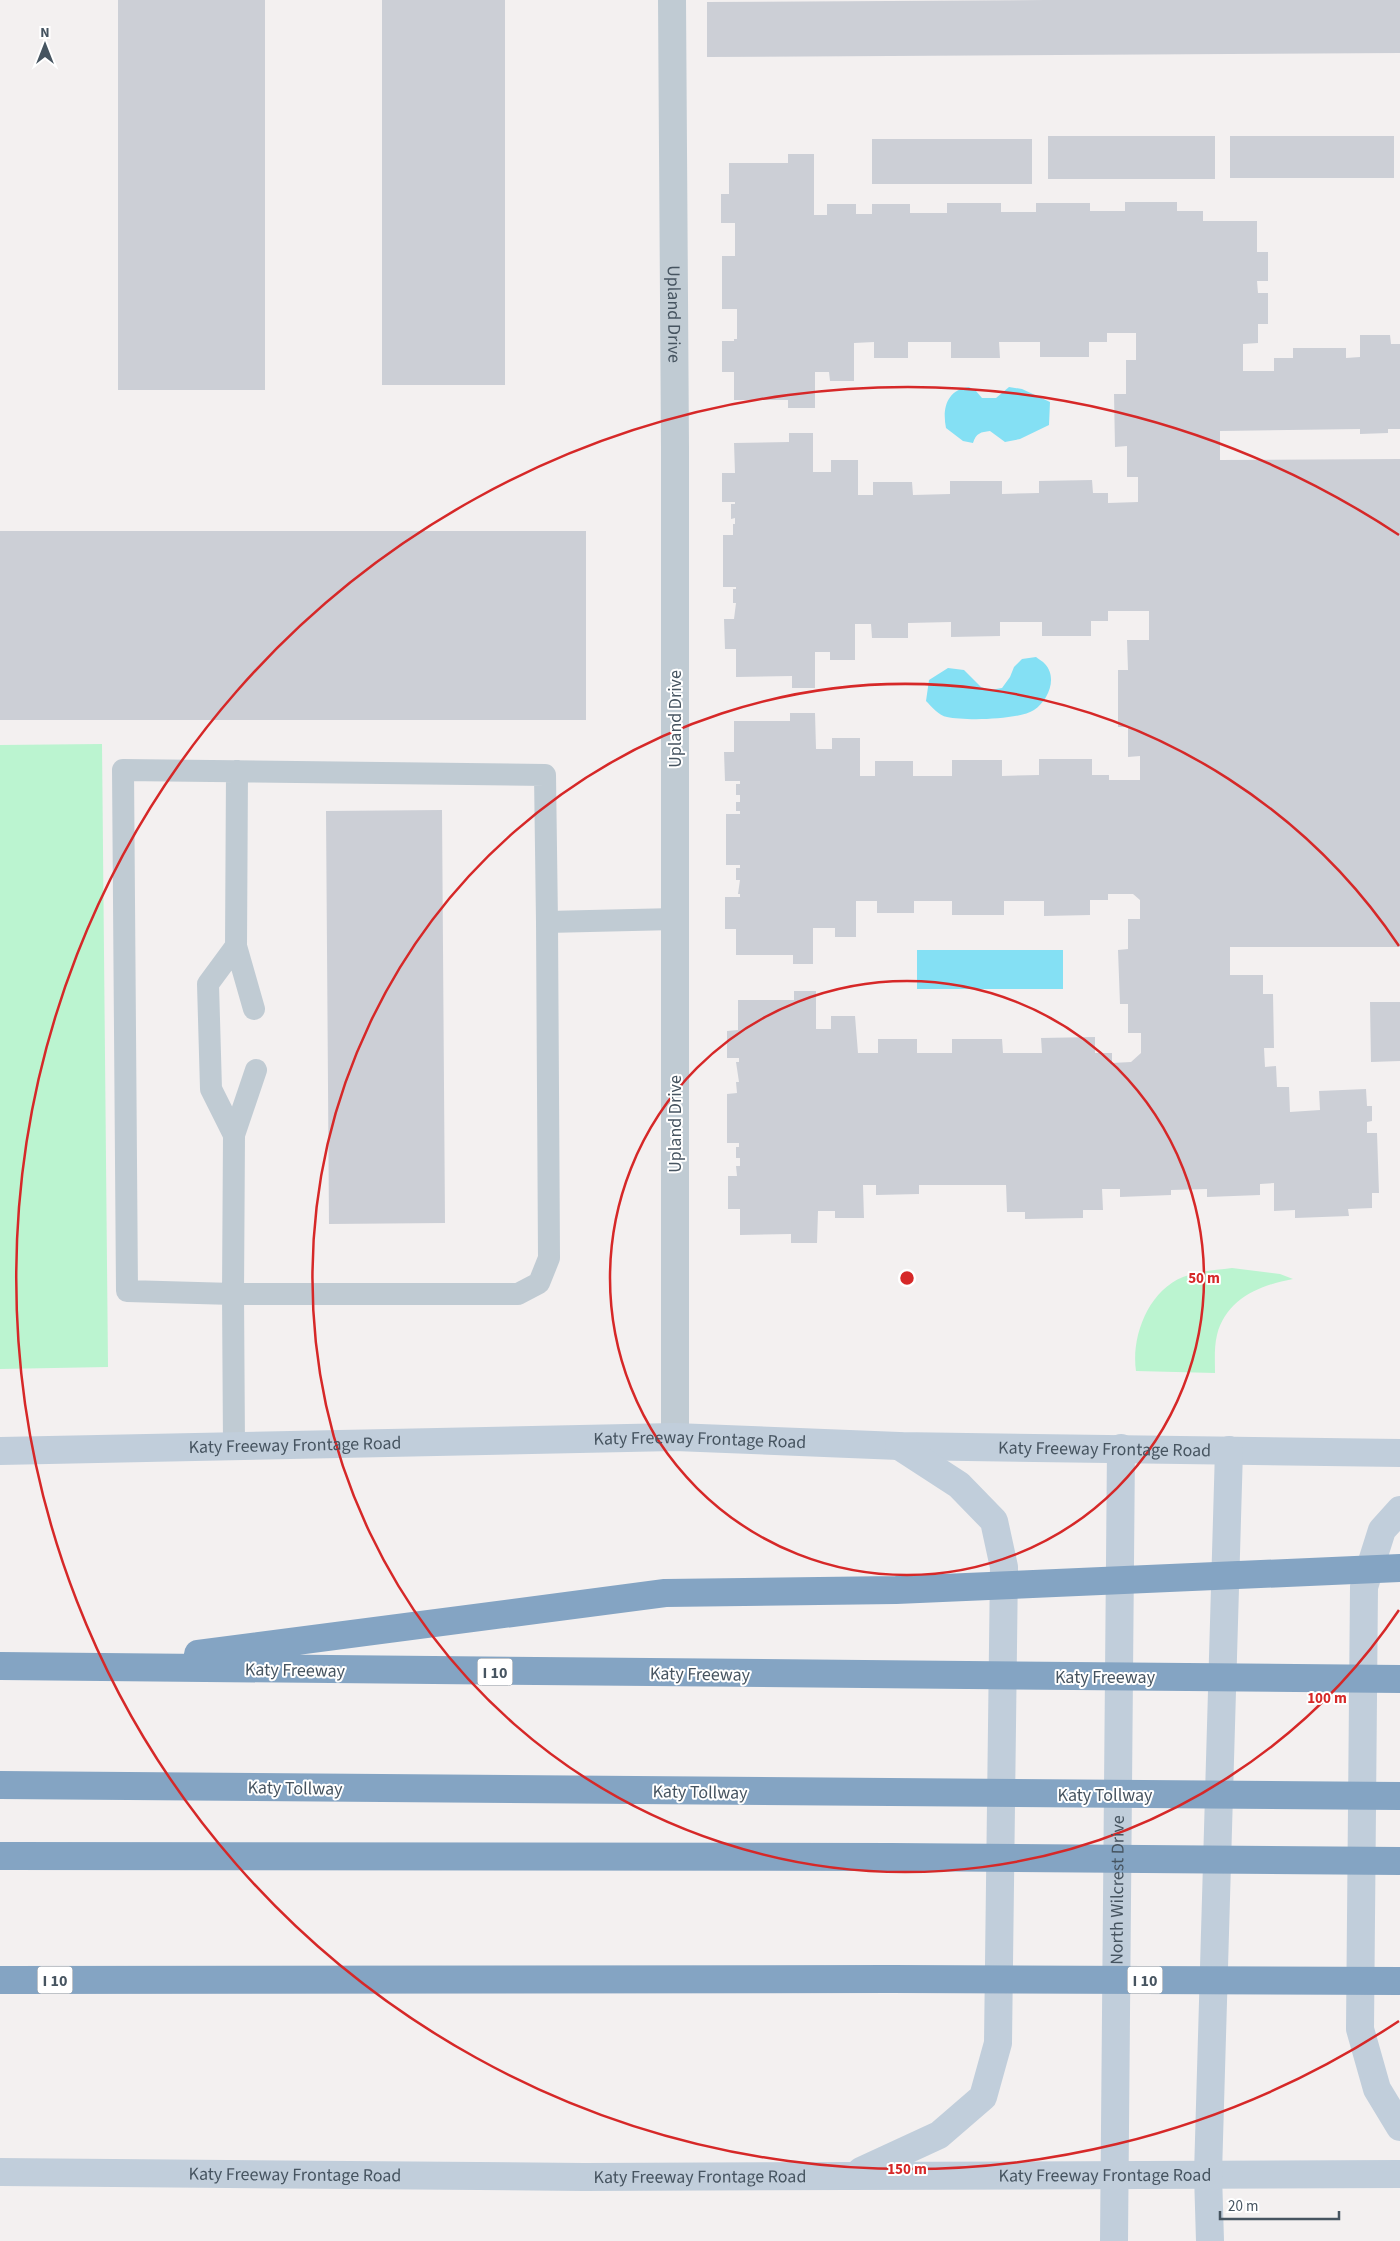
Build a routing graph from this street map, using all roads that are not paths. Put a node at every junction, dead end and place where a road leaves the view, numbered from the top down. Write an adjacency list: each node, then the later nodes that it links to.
1 (672, 0): 3 (street, Upland Drive)
2 (237, 771): 4 (lane); 5 (lane); 9 (lane)
3 (675, 919): 4 (lane); 10 (street, Upland Drive)
4 (547, 922): 9 (lane)
5 (236, 946): 6 (lane); 8 (lane)
6 (254, 1009)
7 (256, 1070): 8 (lane)
8 (234, 1136): 9 (lane)
9 (233, 1294): 11 (lane)
10 (675, 1437): 11 (main road, Katy Freeway Frontage Road); 12 (main road, Katy Freeway Frontage Road)
11 (234, 1446): 15 (main road, Katy Freeway Frontage Road)
12 (899, 1446): 13 (main road, Katy Freeway Frontage Road); 34 (main road)
13 (1121, 1448): 14 (main road, Katy Freeway Frontage Road); 35 (main road, North Wilcrest Drive)
14 (1229, 1450): 16 (main road, Katy Freeway Frontage Road); 32 (main road)
15 (0, 1451)
16 (1400, 1453)
17 (1400, 1510): 30 (main road)
18 (1400, 1568): 20 (highway)
19 (0, 1666): 20 (highway, Katy Freeway / I 10)
20 (97, 1668): 21 (highway, Katy Freeway / I 10)
21 (1400, 1679)
22 (0, 1785): 23 (highway, Katy Tollway)
23 (1400, 1796)
24 (0, 1856): 25 (highway)
25 (1400, 1861)
26 (0, 1980): 27 (highway, I 10)
27 (110, 1980): 28 (highway, I 10); 29 (highway)
28 (1400, 1981)
29 (0, 1997)
30 (1400, 2127)
31 (0, 2172): 34 (main road, Katy Freeway Frontage Road)
32 (1208, 2174): 33 (main road, Katy Freeway Frontage Road); 35 (main road, Katy Freeway Frontage Road); 37 (main road)
33 (1400, 2174)
34 (853, 2175): 35 (main road, Katy Freeway Frontage Road)
35 (1114, 2175): 36 (main road, North Wilcrest Drive)
36 (1114, 2241)
37 (1210, 2241)

